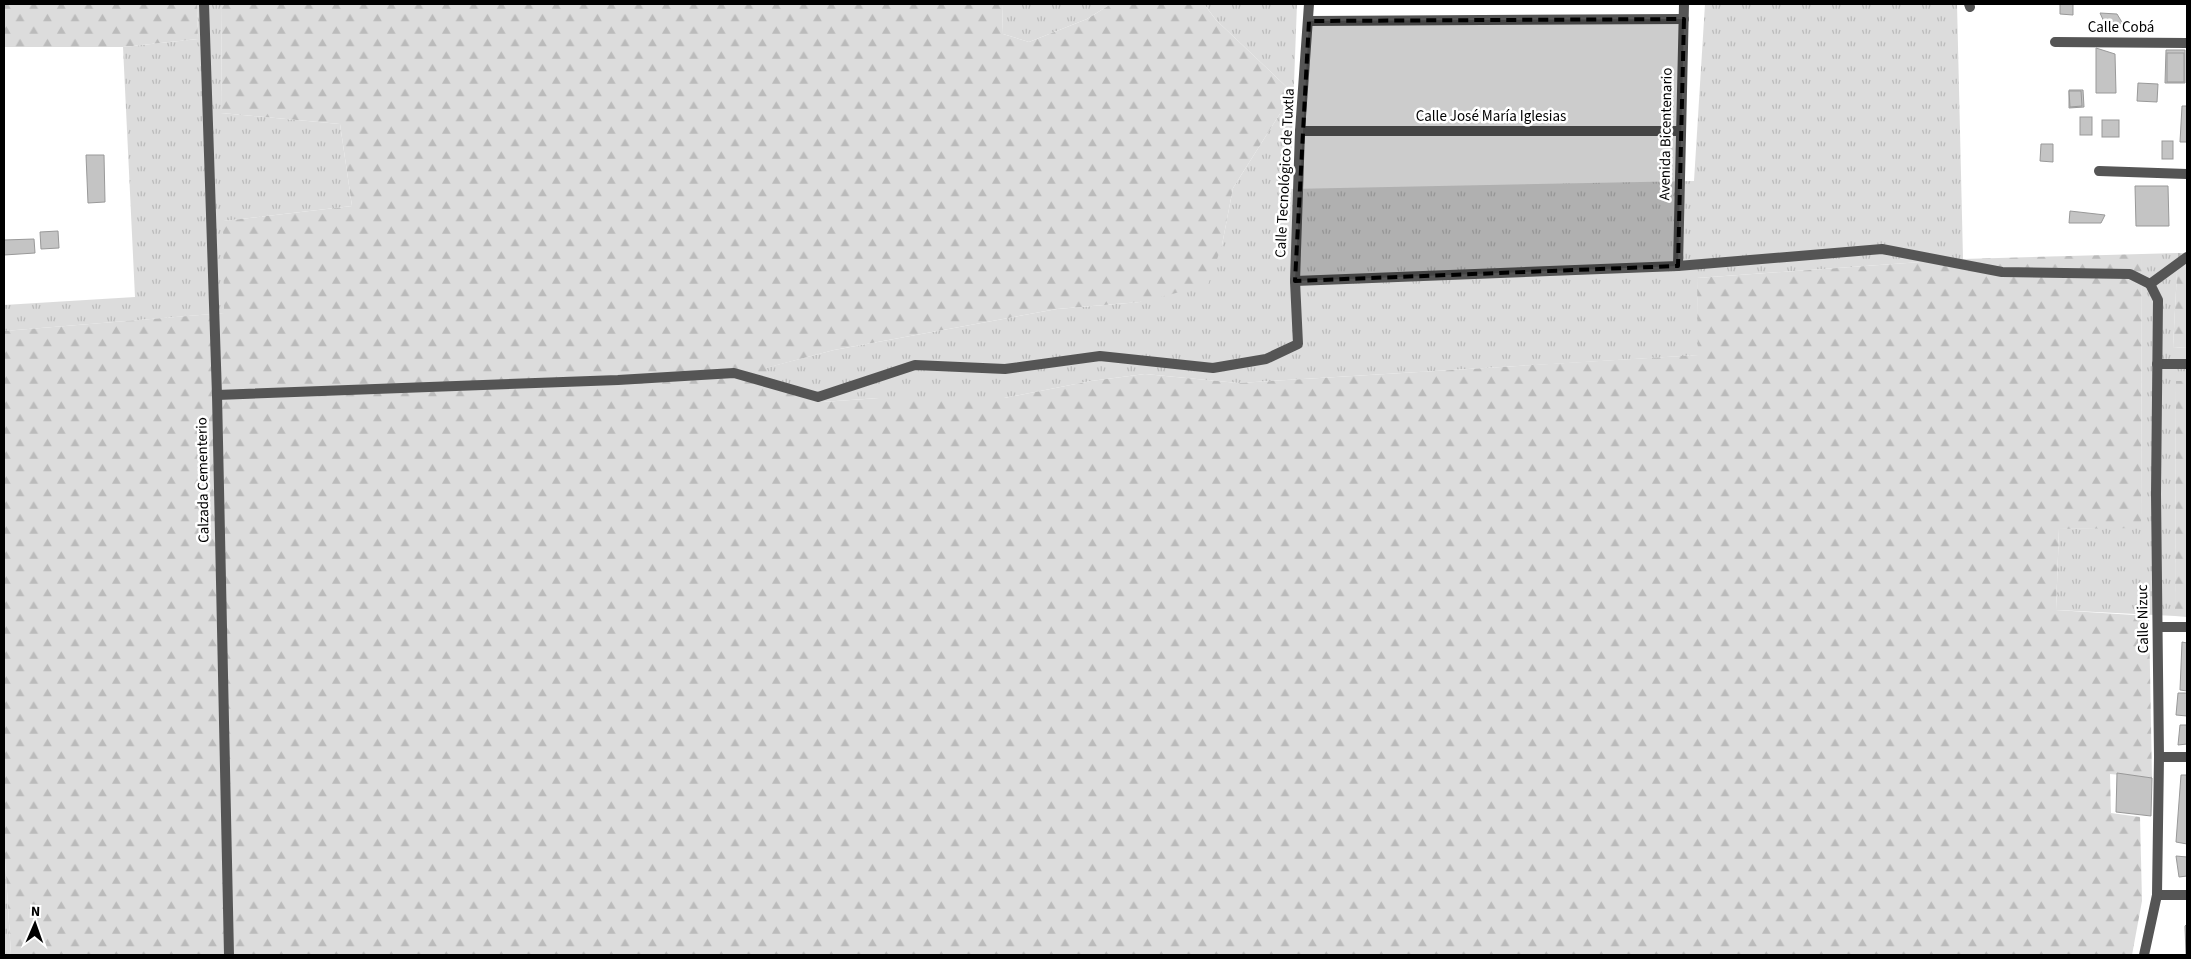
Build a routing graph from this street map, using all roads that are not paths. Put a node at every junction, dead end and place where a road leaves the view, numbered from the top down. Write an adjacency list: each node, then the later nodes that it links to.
1 (204, 4): 18 (street, Calzada Cementerio)
2 (1310, 4): 5 (street, Calle Tecnológico de Tuxtla)
3 (1684, 4): 4 (street, Avenida Bicentenario)
4 (1684, 19): 5 (street); 8 (street, Avenida Bicentenario)
5 (1309, 21): 9 (street, Calle Tecnológico de Tuxtla)
6 (2055, 42): 7 (street, Calle Cobá)
7 (2187, 43)
8 (1681, 130): 9 (street, Calle José María Iglesias); 13 (street, Avenida Bicentenario)
9 (1300, 131): 14 (street, Calle Tecnológico de Tuxtla)
10 (2099, 171): 11 (street)
11 (2187, 174)
12 (2187, 256): 15 (street)
13 (1678, 266): 14 (street); 15 (street)
14 (1295, 281): 18 (street, Calle Tecnológico de Tuxtla)
15 (2150, 284): 16 (street, Calle Nizuc)
16 (2157, 364): 17 (street); 19 (street, Calle Nizuc)
17 (2187, 364)
18 (216, 395): 25 (street, Calzada Cementerio)
19 (2159, 627): 20 (street); 21 (street, Calle Nizuc)
20 (2187, 627)
21 (2159, 757): 22 (street); 23 (street, Calle Nizuc)
22 (2187, 757)
23 (2157, 895): 24 (street); 26 (street, Calle Nizuc)
24 (2187, 895)
25 (230, 955)
26 (2144, 955)

